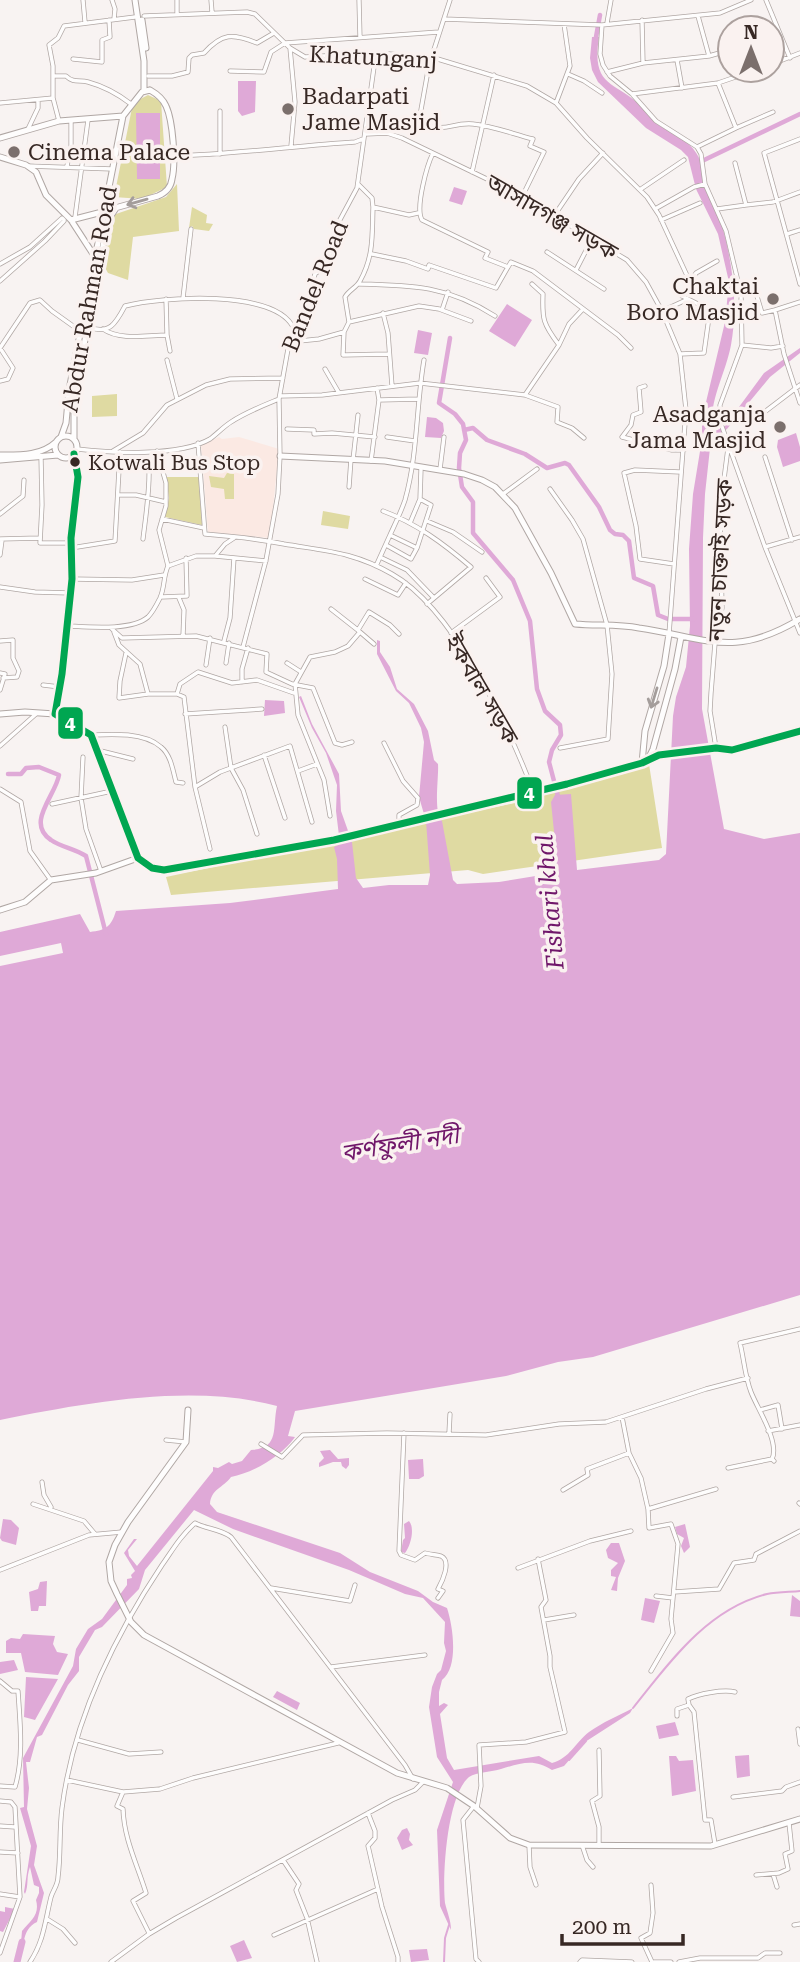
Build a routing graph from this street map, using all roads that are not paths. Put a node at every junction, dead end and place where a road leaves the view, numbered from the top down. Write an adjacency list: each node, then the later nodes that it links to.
1 (83, 0): 19 (street)
2 (112, 0): 17 (street)
3 (137, 0): 42 (main road); 46 (main road)
4 (177, 0): 12 (street)
5 (211, 0): 11 (street)
6 (359, 0): 24 (street)
7 (450, 0): 16 (street)
8 (611, 0): 21 (street)
9 (751, 0): 14 (street)
10 (766, 0): 32 (street)
11 (212, 12): 12 (street, Khatunganj); 23 (street, Khatunganj)
12 (177, 13): 13 (street, Khatunganj)
13 (144, 16)
14 (698, 16): 18 (street); 30 (street)
15 (135, 17): 17 (street)
16 (444, 19): 20 (street); 22 (street)
17 (112, 20): 19 (street); 33 (street)
18 (642, 20): 21 (street); 36 (street)
19 (85, 23): 41 (street)
20 (564, 24): 21 (street); 39 (street)
21 (603, 25): 38 (street)
22 (439, 32): 24 (street); 31 (street)
23 (274, 33): 25 (street, Khatunganj); 42 (street)
24 (360, 38): 25 (street)
25 (285, 43): 26 (street, Khatunganj); 37 (street)
26 (290, 48): 27 (street, Khatunganj); 67 (street)
27 (376, 53): 31 (street, Khatunganj); 63 (street)
28 (800, 53): 32 (street)
29 (716, 54): 30 (street)
30 (709, 56): 35 (street)
31 (431, 57): 40 (street, Khatunganj); 60 (street)
32 (790, 58): 34 (street)
33 (73, 59)
34 (786, 59)
35 (677, 60): 36 (street); 45 (street)
36 (643, 63): 38 (street)
37 (230, 71)
38 (607, 72): 48 (street)
39 (568, 74): 47 (street); 52 (street)
40 (494, 75): 52 (street, Khatunganj); 60 (street)
41 (53, 76): 49 (street); 53 (street)
42 (148, 76): 46 (main road)
43 (716, 83): 45 (street)
44 (718, 84): 62 (street)
45 (682, 88): 48 (street)
46 (147, 90): 53 (main road, Abdur Rahman Road); 72 (main road)
47 (602, 93)
48 (632, 94): 68 (street)
49 (53, 98): 50 (street); 59 (street)
50 (37, 101): 51 (street); 61 (street)
51 (0, 103)
52 (556, 103): 70 (street, Khatunganj)
53 (131, 104): 56 (main road, Abdur Rahman Road)
54 (220, 111): 71 (street)
55 (773, 112): 62 (street)
56 (122, 116): 57 (main road); 79 (main road, Abdur Rahman Road)
57 (89, 117): 58 (main road); 78 (street)
58 (71, 120): 59 (main road); 77 (street)
59 (59, 121): 61 (main road)
60 (483, 126): 80 (street); 85 (street)
61 (27, 128): 64 (main road)
62 (736, 128): 68 (street)
63 (367, 134): 65 (street); 69 (street, আসাদগঞ্জ সড়ক)
64 (0, 138)
65 (363, 139): 67 (street); 81 (street, Bandel Road)
66 (800, 139): 86 (street)
67 (291, 146): 71 (street)
68 (697, 147): 82 (street)
69 (433, 153): 80 (street, আসাদগঞ্জ সড়ক); 94 (street)
70 (603, 153): 83 (street, Khatunganj); 95 (street)
71 (220, 154): 72 (street)
72 (176, 156): 90 (main road, one-way to 90)
73 (0, 157): 76 (main road)
74 (684, 160): 83 (street)
75 (734, 163): 88 (street)
76 (28, 166): 77 (street); 96 (main road)
77 (68, 166): 78 (street)
78 (82, 166): 79 (street); 96 (street)
79 (112, 169): 93 (main road, Abdur Rahman Road)
80 (472, 172): 85 (street, আসাদগঞ্জ সড়ক)
81 (358, 184): 89 (street); 133 (street, Bandel Road)
82 (705, 184): 91 (street); 92 (street)
83 (641, 190): 91 (street, Khatunganj)
84 (800, 191): 86 (street)
85 (522, 197): 95 (street, আসাদগঞ্জ সড়ক)
86 (778, 198): 88 (street); 100 (street)
87 (700, 203): 97 (street)
88 (746, 205): 92 (street)
89 (373, 207): 94 (street); 103 (street)
90 (116, 208): 93 (main road); 131 (main road)
91 (655, 209): 97 (street, Khatunganj)
92 (716, 209): 116 (street)
93 (105, 211): 96 (main road); 104 (main road, Abdur Rahman Road)
94 (418, 213): 107 (street)
95 (554, 216): 101 (street, আসাদগঞ্জ সড়ক)
96 (69, 218): 104 (main road); 106 (street); 109 (street)
97 (661, 220): 110 (street, Khatunganj)
98 (191, 229): 117 (street)
99 (800, 230): 100 (street)
100 (787, 234): 113 (street)
101 (592, 239): 108 (street); 125 (street, আসাদগঞ্জ সড়ক)
102 (547, 252): 108 (street)
103 (372, 254): 107 (street); 111 (street)
104 (95, 257): 134 (main road, Abdur Rahman Road)
105 (717, 261): 110 (street)
106 (0, 264)
107 (508, 267): 121 (street)
108 (576, 270): 114 (street)
109 (0, 281)
110 (692, 283): 116 (street); 119 (street)
111 (359, 284): 115 (street); 130 (street)
112 (532, 284): 138 (street)
113 (800, 284)
114 (604, 289)
115 (448, 292): 122 (street); 128 (street)
116 (739, 294): 124 (street); 139 (street)
117 (183, 298): 118 (street); 133 (street)
118 (166, 299): 132 (street); 136 (street)
119 (685, 300): 123 (street); 125 (street)
120 (800, 302): 124 (street)
121 (583, 309): 138 (street); 141 (street)
122 (442, 310): 127 (street); 129 (street)
123 (710, 310): 126 (street); 144 (street)
124 (775, 310): 140 (street)
125 (662, 311): 144 (street, আসাদগঞ্জ সড়ক)
126 (720, 312)
127 (383, 313): 130 (street); 143 (street)
128 (495, 316)
129 (471, 321)
130 (349, 322): 135 (street)
131 (87, 326): 132 (street); 169 (main road)
132 (103, 329): 136 (street)
133 (294, 329): 137 (street, Bandel Road)
134 (80, 331): 149 (street); 170 (main road, Abdur Rahman Road)
135 (344, 332): 137 (street); 143 (street)
136 (167, 335): 142 (street)
137 (290, 342): 148 (street, Bandel Road)
138 (559, 345): 156 (street)
139 (742, 345): 140 (street); 173 (street)
140 (783, 346): 153 (street)
141 (631, 348)
142 (170, 351)
143 (388, 354): 151 (street)
144 (680, 355): 174 (street, আসাদগঞ্জ সড়ক)
145 (167, 360): 157 (street)
146 (424, 360): 150 (street)
147 (325, 369): 155 (street)
148 (283, 378): 157 (street); 158 (street, Bandel Road)
149 (0, 382)
150 (420, 383): 151 (street); 156 (street); 159 (street)
151 (392, 386): 154 (street)
152 (645, 386): 174 (street)
153 (798, 386): 161 (street); 173 (street)
154 (377, 388): 155 (street); 160 (street)
155 (339, 393): 158 (street)
156 (525, 395): 168 (street)
157 (177, 398): 177 (street)
158 (280, 398): 172 (street); 180 (street, Bandel Road)
159 (419, 399): 160 (street); 171 (street)
160 (379, 400): 165 (street)
161 (800, 403)
162 (358, 415): 164 (street)
163 (287, 429): 164 (street)
164 (355, 435): 165 (street); 185 (street)
165 (375, 437): 186 (street)
166 (387, 437): 171 (street)
167 (444, 437): 190 (street)
168 (584, 438)
169 (74, 439): 170 (main road); 176 (main road)
170 (58, 440): 179 (main road); 181 (main road)
171 (415, 441): 187 (street)
172 (198, 443): 175 (street); 206 (street)
173 (729, 446): 218 (street, নতুন চাক্তাই সড়ক); 258 (street, নতুন চাক্তাই সড়ক)
174 (684, 450): 191 (street, আসাদগঞ্জ সড়ক)
175 (157, 451): 178 (street); 183 (street)
176 (75, 452): 177 (street); 179 (main road); 217 (main road)
177 (111, 452): 178 (street)
178 (120, 452): 196 (street)
179 (58, 455): 182 (main road)
180 (281, 456): 185 (main road); 215 (street, Bandel Road)
181 (0, 457): 182 (main road)
182 (40, 457): 211 (street)
183 (159, 457): 197 (street); 199 (street)
184 (765, 457): 214 (street)
185 (352, 460): 186 (main road); 193 (street)
186 (372, 461): 187 (main road)
187 (410, 466): 188 (main road); 202 (street)
188 (421, 469): 190 (main road); 198 (street)
189 (537, 469): 195 (street)
190 (440, 471): 195 (main road)
191 (680, 472): 228 (street, আসাদগঞ্জ সড়ক); 228 (street)
192 (24, 480): 201 (street)
193 (349, 487)
194 (551, 489): 245 (street)
195 (503, 494): 245 (main road)
196 (119, 495): 197 (street); 217 (street)
197 (148, 499): 199 (street); 212 (street)
198 (420, 499): 204 (street); 205 (street)
199 (166, 502): 203 (street)
200 (383, 511): 202 (street)
201 (0, 514)
202 (398, 516): 205 (street); 208 (street)
203 (162, 519): 206 (street); 229 (street)
204 (427, 521): 207 (street); 220 (street)
205 (410, 523): 207 (street)
206 (204, 528): 209 (street)
207 (423, 533): 219 (street); 241 (street)
208 (390, 535): 216 (street); 219 (street)
209 (236, 537): 215 (street); 222 (street)
210 (800, 537): 214 (street)
211 (40, 538): 213 (street); 217 (street)
212 (143, 539)
213 (1, 540): 221 (street)
214 (792, 540): 218 (street)
215 (270, 541): 227 (street, Bandel Road); 230 (street, ইকবাল সড়ক)
216 (386, 545): 223 (street); 226 (street)
217 (71, 546): 234 (main road)
218 (765, 547): 244 (street, নতুন চাক্তাই সড়ক)
219 (417, 548): 226 (street)
220 (482, 552)
221 (0, 555)
222 (215, 556): 224 (street); 225 (street)
223 (380, 557): 230 (street); 231 (street)
224 (186, 558): 229 (street); 240 (street)
225 (234, 558): 227 (street); 257 (street)
226 (411, 559): 231 (street)
227 (266, 561): 260 (street, Bandel Road)
228 (674, 564): 252 (street, আসাদগঞ্জ সড়ক)
229 (168, 566): 232 (street)
230 (376, 566): 236 (street, ইকবাল সড়ক)
231 (405, 569): 241 (street)
232 (164, 575): 234 (street); 239 (street)
233 (486, 578): 250 (street)
234 (72, 579): 238 (main road)
235 (365, 579): 236 (street)
236 (407, 583): 242 (street, ইকবাল সড়ক)
237 (0, 587): 238 (street)
238 (71, 593): 246 (main road)
239 (160, 597): 240 (street); 247 (street)
240 (179, 598): 253 (street)
241 (434, 598): 242 (street)
242 (426, 604): 250 (street, ইকবাল সড়ক)
243 (331, 609): 248 (street)
244 (798, 621): 249 (street, নতুন চাক্তাই সড়ক); 258 (main road)
245 (607, 625): 252 (main road); 287 (street)
246 (68, 626): 247 (street); 271 (main road)
247 (113, 631): 253 (street); 261 (street)
248 (359, 631): 251 (street); 259 (street); 265 (street)
249 (800, 632)
250 (451, 633): 301 (street, ইকবাল সড়ক)
251 (399, 634)
252 (669, 634): 254 (main road); 293 (main road, one-way to 293)
253 (183, 636): 255 (street)
254 (682, 637): 258 (main road); 293 (main road)
255 (210, 638): 257 (street); 264 (street)
256 (0, 641): 267 (street)
257 (226, 642): 260 (street); 262 (street)
258 (712, 642): 288 (street, নতুন চাক্তাই সড়ক)
259 (373, 644)
260 (246, 648): 268 (street, Bandel Road); 269 (street)
261 (126, 653): 274 (street); 274 (street)
262 (226, 663)
263 (287, 663): 265 (street)
264 (206, 665)
265 (301, 672): 269 (street)
266 (0, 673): 267 (street)
267 (3, 678): 272 (street)
268 (242, 682): 273 (street); 275 (street)
269 (295, 684): 273 (street); 284 (street)
270 (43, 685): 271 (street)
271 (60, 687): 279 (main road)
272 (0, 690)
273 (294, 693): 294 (street)
274 (148, 694): 275 (street)
275 (177, 694): 280 (street)
276 (262, 709): 280 (street)
277 (37, 713): 278 (main road); 279 (main road); 286 (street)
278 (0, 714)
279 (55, 714): 283 (main road)
280 (186, 715): 298 (street)
281 (225, 727): 295 (street)
282 (800, 731): 288 (main road)
283 (90, 735): 289 (main road); 297 (street)
284 (352, 742)
285 (384, 743): 307 (street)
286 (0, 746)
287 (560, 748)
288 (716, 748): 293 (street)
289 (97, 750): 292 (street); 300 (main road)
290 (264, 755): 295 (street); 296 (street); 305 (street)
291 (83, 757): 302 (street)
292 (134, 759)
293 (645, 761): 301 (main road)
294 (317, 764): 296 (street); 304 (street)
295 (232, 768): 298 (street); 308 (street)
296 (298, 771): 306 (street)
297 (183, 783)
298 (195, 787): 309 (street)
299 (0, 789): 312 (street)
300 (113, 790): 302 (street); 310 (main road)
301 (534, 792): 307 (main road)
302 (81, 799): 303 (street); 311 (street)
303 (52, 804)
304 (330, 816)
305 (285, 818)
306 (312, 822)
307 (399, 825): 310 (main road)
308 (257, 834)
309 (210, 849)
310 (138, 858): 311 (main road)
311 (98, 872): 312 (main road)
312 (51, 880): 313 (main road)
313 (0, 910)
314 (800, 1329): 315 (street)
315 (748, 1378): 317 (street); 319 (street)
316 (188, 1410): 326 (main road)
317 (760, 1410): 321 (street); 322 (street)
318 (450, 1414): 324 (street)
319 (622, 1417): 324 (street); 328 (street)
320 (800, 1425): 321 (street)
321 (782, 1429): 322 (street)
322 (768, 1431): 329 (street)
323 (404, 1433): 324 (street); 327 (street); 347 (street)
324 (449, 1433)
325 (166, 1440): 326 (street)
326 (186, 1442): 338 (main road)
327 (261, 1444)
328 (629, 1453): 332 (street); 335 (street)
329 (729, 1468)
330 (42, 1482): 334 (street)
331 (716, 1489): 335 (street)
332 (563, 1490)
333 (33, 1504): 334 (street)
334 (52, 1509): 339 (street)
335 (648, 1510): 345 (street)
336 (631, 1531): 340 (street)
337 (800, 1531): 345 (street)
338 (122, 1532): 339 (street); 350 (main road)
339 (94, 1534): 342 (street)
340 (538, 1559): 341 (street); 351 (street)
341 (518, 1567)
342 (0, 1570)
343 (355, 1585): 344 (street)
344 (268, 1588): 350 (street); 353 (street)
345 (674, 1592): 348 (street)
346 (656, 1596): 348 (street)
347 (438, 1598)
348 (673, 1598): 354 (street)
349 (574, 1615): 351 (street)
350 (128, 1617): 360 (street); 361 (main road)
351 (544, 1620): 373 (street)
352 (425, 1655): 353 (street)
353 (331, 1667): 365 (street)
354 (651, 1671)
355 (0, 1681): 369 (street)
356 (735, 1692): 357 (street)
357 (689, 1705): 358 (street); 382 (street)
358 (677, 1716)
359 (798, 1729): 362 (street)
360 (78, 1740): 364 (street); 366 (street)
361 (338, 1742): 365 (main road); 370 (street)
362 (800, 1744)
363 (599, 1750): 381 (street)
364 (161, 1752)
365 (413, 1779): 367 (main road)
366 (67, 1780): 370 (street); 395 (street)
367 (424, 1781): 373 (main road); 374 (street)
368 (800, 1782): 371 (street)
369 (0, 1786)
370 (123, 1792): 399 (street)
371 (733, 1797)
372 (0, 1801): 378 (street)
373 (474, 1806): 379 (main road); 408 (street)
374 (368, 1813): 385 (street); 392 (street)
375 (800, 1819): 376 (main road)
376 (789, 1822): 382 (main road); 387 (street)
377 (0, 1826): 378 (street)
378 (16, 1827): 384 (street)
379 (529, 1845): 380 (main road); 389 (street)
380 (582, 1845): 381 (main road); 386 (street)
381 (599, 1846): 382 (main road)
382 (715, 1846)
383 (0, 1852): 384 (street)
384 (18, 1853): 394 (street)
385 (283, 1860): 396 (street); 399 (street)
386 (593, 1867)
387 (773, 1874): 388 (street); 391 (street)
388 (757, 1875)
389 (536, 1885)
390 (651, 1885): 411 (street)
391 (777, 1887)
392 (378, 1889): 396 (street); 407 (street)
393 (0, 1894): 394 (street)
394 (20, 1897): 402 (street)
395 (47, 1919): 401 (street); 404 (street)
396 (307, 1921): 400 (street); 406 (street)
397 (800, 1924): 398 (street)
398 (793, 1925)
399 (149, 1934): 405 (street)
400 (274, 1935)
401 (75, 1944)
402 (0, 1953)
403 (780, 1953): 413 (street)
404 (30, 1962)
405 (111, 1962)
406 (317, 1962)
407 (398, 1962)
408 (479, 1962)
409 (580, 1962): 410 (street)
410 (632, 1962)
411 (653, 1962): 412 (street)
412 (671, 1962)
413 (679, 1962)

